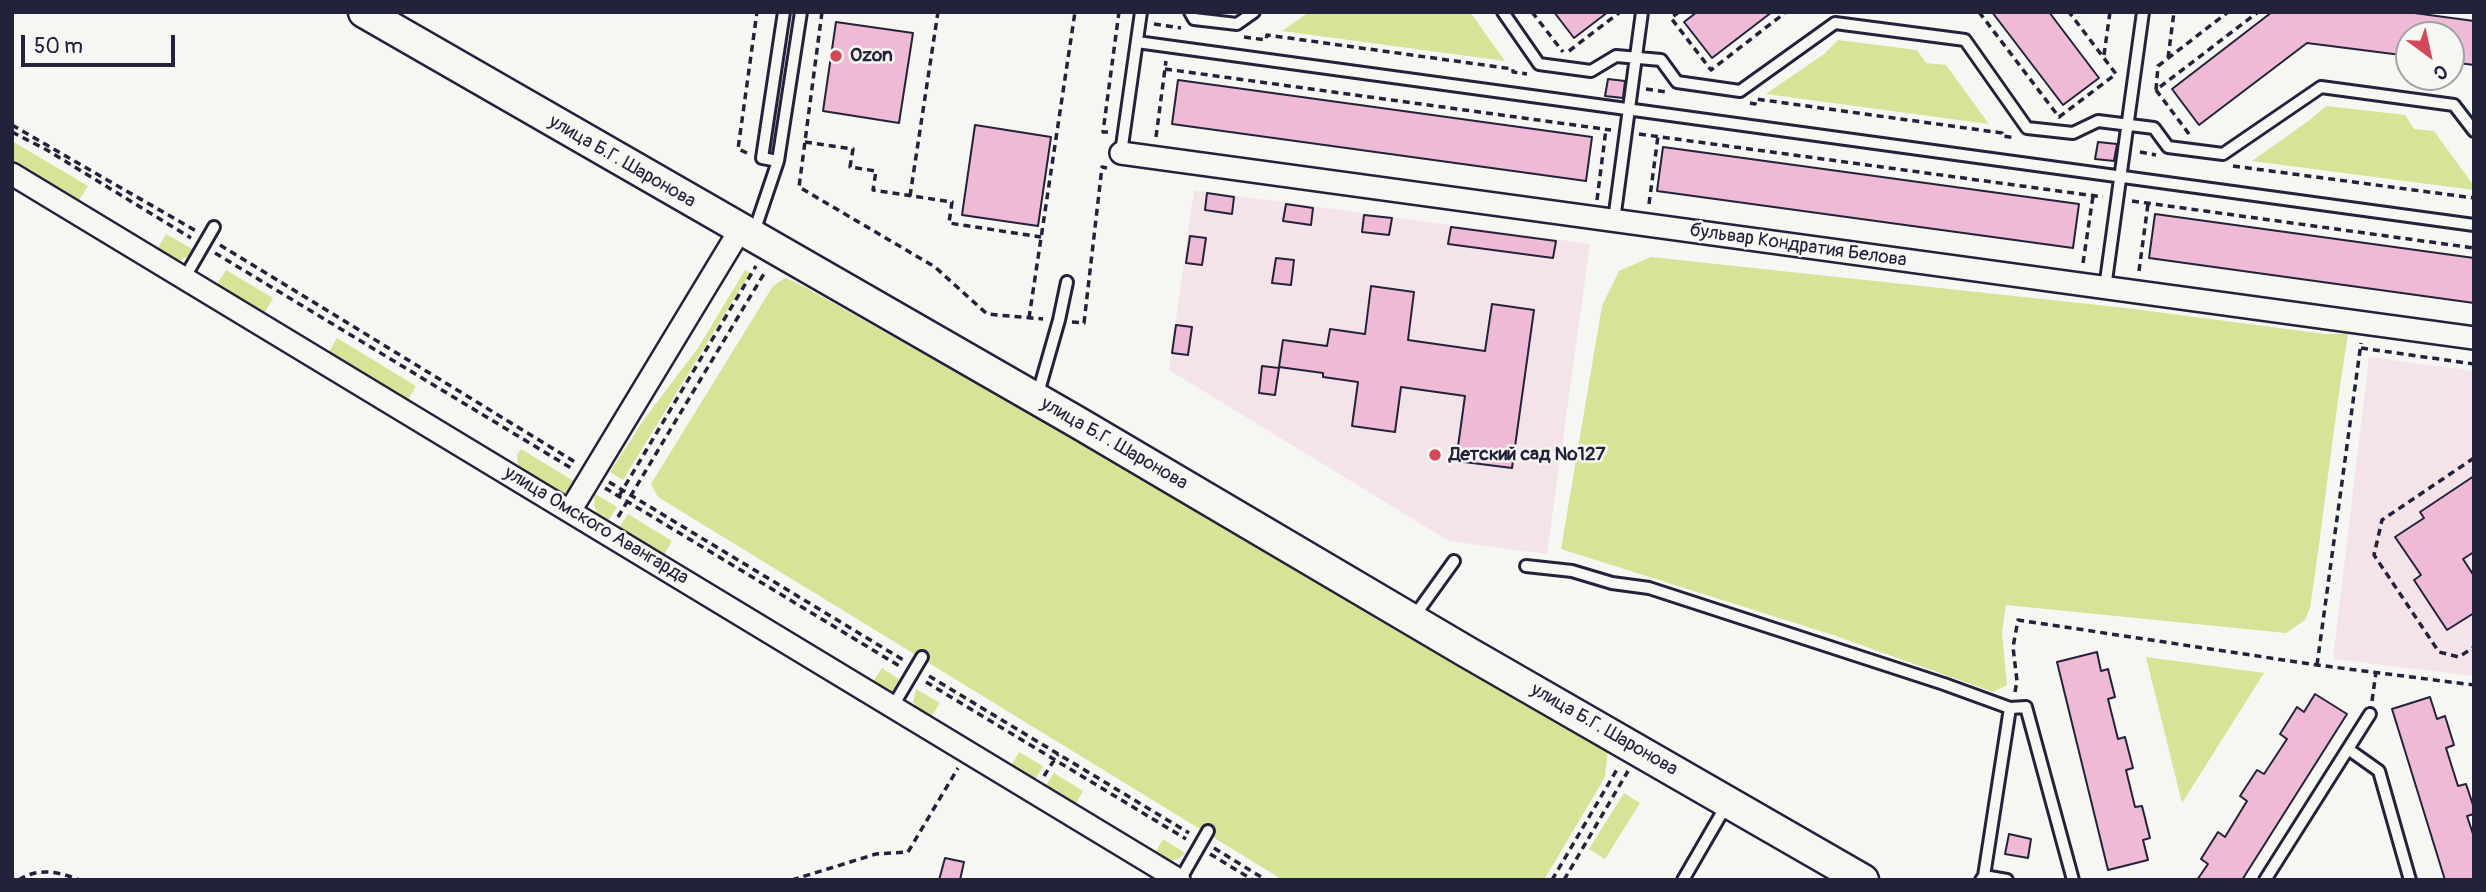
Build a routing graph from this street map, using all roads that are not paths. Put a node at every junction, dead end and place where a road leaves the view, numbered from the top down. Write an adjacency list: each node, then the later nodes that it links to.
1 (363, 12): 22 (main road, улица Б.Г. Шаронова)
2 (784, 12): 16 (lane)
3 (801, 12): 16 (lane)
4 (1190, 12): 5 (lane)
5 (1254, 12)
6 (1503, 12): 11 (lane)
7 (1642, 12): 11 (lane)
8 (2143, 12): 13 (lane)
9 (1140, 17): 10 (lane)
10 (1137, 41): 12 (lane); 15 (lane)
11 (1636, 58): 12 (lane); 13 (lane)
12 (1629, 109): 18 (lane); 19 (lane)
13 (2128, 125): 14 (lane); 18 (lane)
14 (2474, 131)
15 (1121, 153): 19 (street, бульвар Кондратия Белова)
16 (778, 161): 22 (lane)
17 (12, 174): 23 (street, улица Омского Авангарда)
18 (2120, 177): 20 (lane); 25 (lane)
19 (1614, 220): 25 (street, бульвар Кондратия Белова)
20 (2474, 225)
21 (214, 227): 23 (lane)
22 (759, 242): 27 (main road, улица Б.Г. Шаронова); 28 (street)
23 (185, 277): 28 (street, улица Омского Авангарда)
24 (1067, 282): 27 (lane)
25 (2105, 288): 26 (street, бульвар Кондратия Белова)
26 (2474, 338)
27 (1036, 399): 31 (main road, улица Б.Г. Шаронова)
28 (570, 511): 33 (street, улица Омского Авангарда)
29 (1454, 561): 31 (lane)
30 (1526, 566): 34 (lane)
31 (1413, 619): 37 (main road, улица Б.Г. Шаронова)
32 (922, 657): 33 (lane)
33 (893, 706): 40 (street, улица Омского Авангарда)
34 (2010, 709): 39 (lane); 44 (lane)
35 (2370, 714): 36 (lane)
36 (2348, 749): 45 (lane); 46 (lane)
37 (1728, 802): 41 (lane); 42 (main road, улица Б.Г. Шаронова)
38 (1203, 840): 40 (lane)
39 (1982, 878): 43 (lane)
40 (1180, 880)
41 (1683, 880)
42 (1863, 880)
43 (2007, 880)
44 (2073, 880)
45 (2265, 880)
46 (2410, 880)

